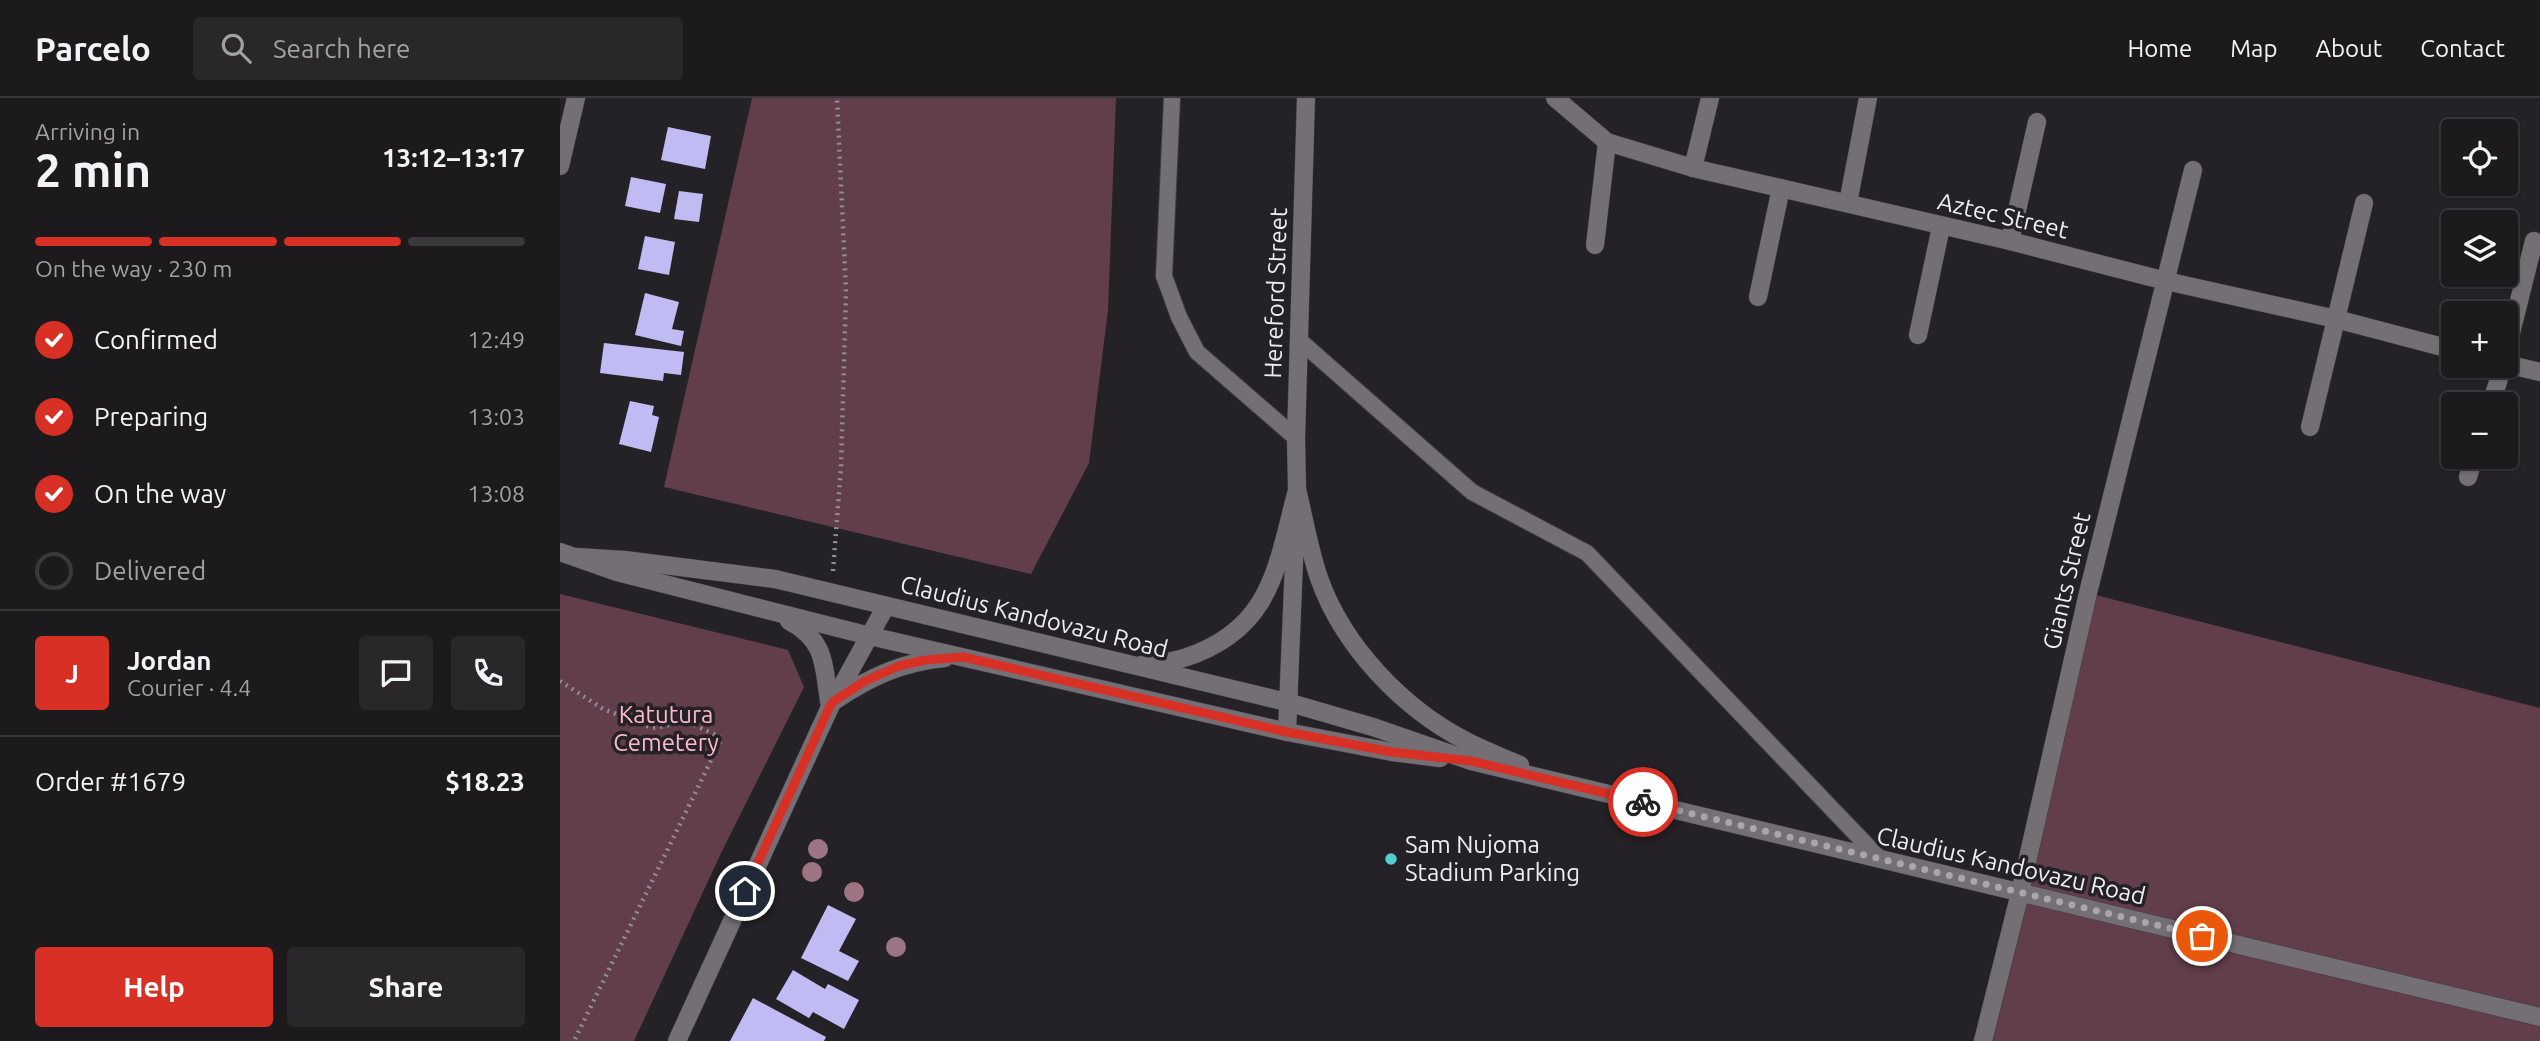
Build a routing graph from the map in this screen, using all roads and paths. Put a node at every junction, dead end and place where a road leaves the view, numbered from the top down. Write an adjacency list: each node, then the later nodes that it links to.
1 (576, 98): 10 (street)
2 (837, 98): 35 (path)
3 (1172, 98): 30 (lane)
4 (1306, 98): 25 (street, Hereford Street)
5 (1555, 98): 9 (street, Aztec Street)
6 (1710, 98): 11 (street)
7 (1868, 98): 14 (street)
8 (2037, 122): 17 (street)
9 (1607, 142): 11 (street, Aztec Street); 19 (street)
10 (560, 166)
11 (1693, 168): 13 (street, Aztec Street)
12 (2193, 170): 20 (street, Giants Street)
13 (1781, 188): 14 (street, Aztec Street); 21 (street)
14 (1848, 204): 16 (street, Aztec Street)
15 (2364, 204): 23 (street)
16 (1941, 227): 17 (street, Aztec Street); 24 (street)
17 (2010, 241): 20 (street, Aztec Street)
18 (2534, 241): 22 (street)
19 (1595, 245)
20 (2166, 281): 23 (street, Aztec Street); 48 (street, Giants Street)
21 (1758, 297)
22 (2518, 305)
23 (2336, 319): 26 (street, Aztec Street); 29 (street)
24 (1918, 335)
25 (1299, 340): 30 (street, Hereford Street); 47 (lane)
26 (2441, 347)
27 (2518, 368): 28 (street)
28 (2540, 372)
29 (2310, 427)
30 (1296, 438): 33 (street, Hereford Street)
31 (2470, 469): 32 (street)
32 (2468, 477)
33 (1297, 489): 40 (street); 42 (street); 46 (street)
34 (569, 555): 35 (street, Claudius Kandovazu Road); 37 (street, Claudius Kandovazu Road)
35 (832, 593): 36 (street, Claudius Kandovazu Road)
36 (886, 606): 38 (street); 40 (street, Claudius Kandovazu Road)
37 (766, 610): 38 (street, Claudius Kandovazu Road); 43 (street)
38 (870, 636): 39 (street, Claudius Kandovazu Road); 43 (street)
39 (963, 657): 43 (street); 44 (street, Claudius Kandovazu Road)
40 (1131, 666): 42 (street, Claudius Kandovazu Road)
41 (560, 681): 50 (path)
42 (1287, 702): 44 (street); 45 (street, Claudius Kandovazu Road)
43 (832, 704): 51 (street)
44 (1287, 732): 45 (street, Claudius Kandovazu Road)
45 (1471, 761): 46 (street, Claudius Kandovazu Road)
46 (1560, 782): 47 (street, Claudius Kandovazu Road)
47 (1880, 859): 48 (street, Claudius Kandovazu Road)
48 (2020, 893): 49 (street, Claudius Kandovazu Road); 52 (street, Giants Street)
49 (2540, 1017)
50 (574, 1041)
51 (677, 1041)
52 (1983, 1041)

